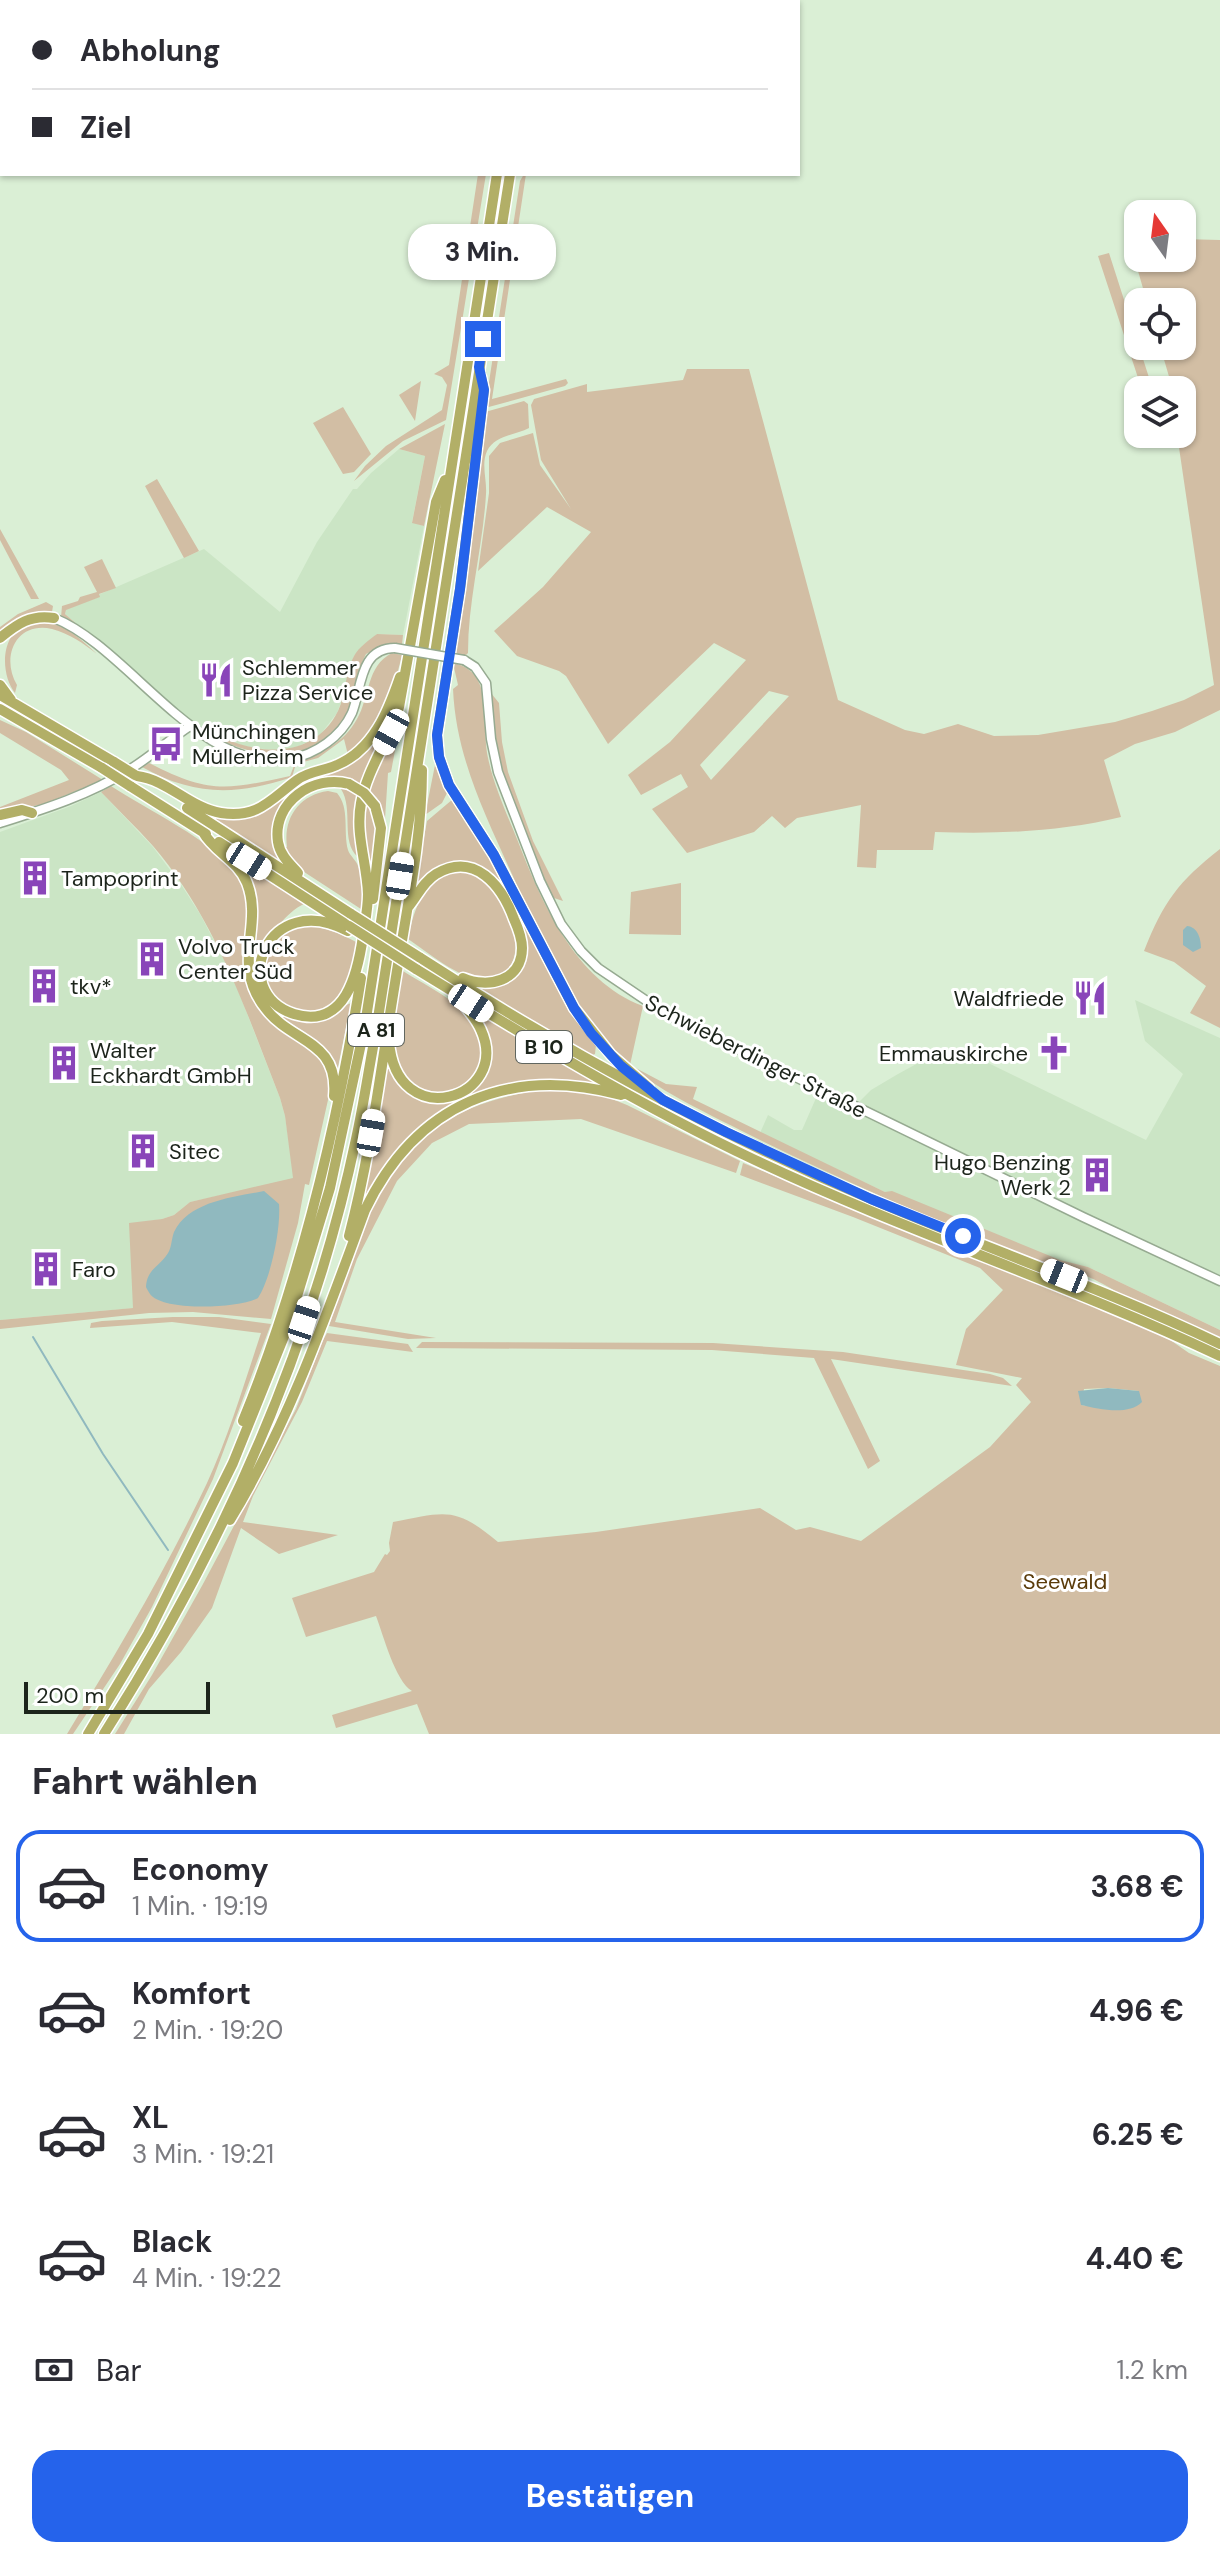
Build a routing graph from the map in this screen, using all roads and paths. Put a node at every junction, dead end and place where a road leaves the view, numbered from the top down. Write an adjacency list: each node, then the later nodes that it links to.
1 (497, 176): 4 (highway, A 81)
2 (510, 176): 3 (highway)
3 (475, 421): 15 (highway, A 81); 28 (highway)
4 (452, 464): 7 (highway); 32 (highway, A 81)
5 (54, 618): 6 (highway); 14 (street, Schwieberdinger Straße)
6 (2, 638)
7 (409, 655): 16 (highway); 23 (highway)
8 (0, 685): 10 (highway)
9 (0, 695): 10 (highway, B 10)
10 (12, 702): 16 (highway, B 10, bridge)
11 (0, 709): 13 (highway, B 10)
12 (0, 718): 13 (highway)
13 (25, 723): 16 (highway, B 10, bridge)
14 (190, 726): 17 (street); 31 (street, Schwieberdinger Straße, bridge)
15 (422, 735): 22 (highway); 35 (highway, A 81)
16 (138, 779): 20 (highway, B 10); 21 (highway, B 10)
17 (32, 813): 18 (highway); 19 (street)
18 (0, 815)
19 (0, 823)
20 (203, 832): 23 (highway, B 10); 29 (highway)
21 (314, 889): 24 (highway, B 10, bridge); 29 (highway, bridge)
22 (407, 909): 24 (highway); 26 (highway)
23 (348, 929): 25 (highway, B 10, bridge)
24 (435, 968): 28 (highway, B 10)
25 (453, 992): 26 (highway); 27 (highway, B 10)
26 (388, 1026): 30 (highway)
27 (638, 1100): 30 (highway); 34 (highway, B 10)
28 (663, 1100): 33 (highway, B 10)
29 (335, 1118): 32 (highway)
30 (341, 1273): 35 (highway)
31 (1220, 1281)
32 (283, 1323): 36 (highway)
33 (1220, 1344)
34 (1220, 1356)
35 (203, 1563): 37 (highway, A 81)
36 (88, 1734)
37 (104, 1734)

